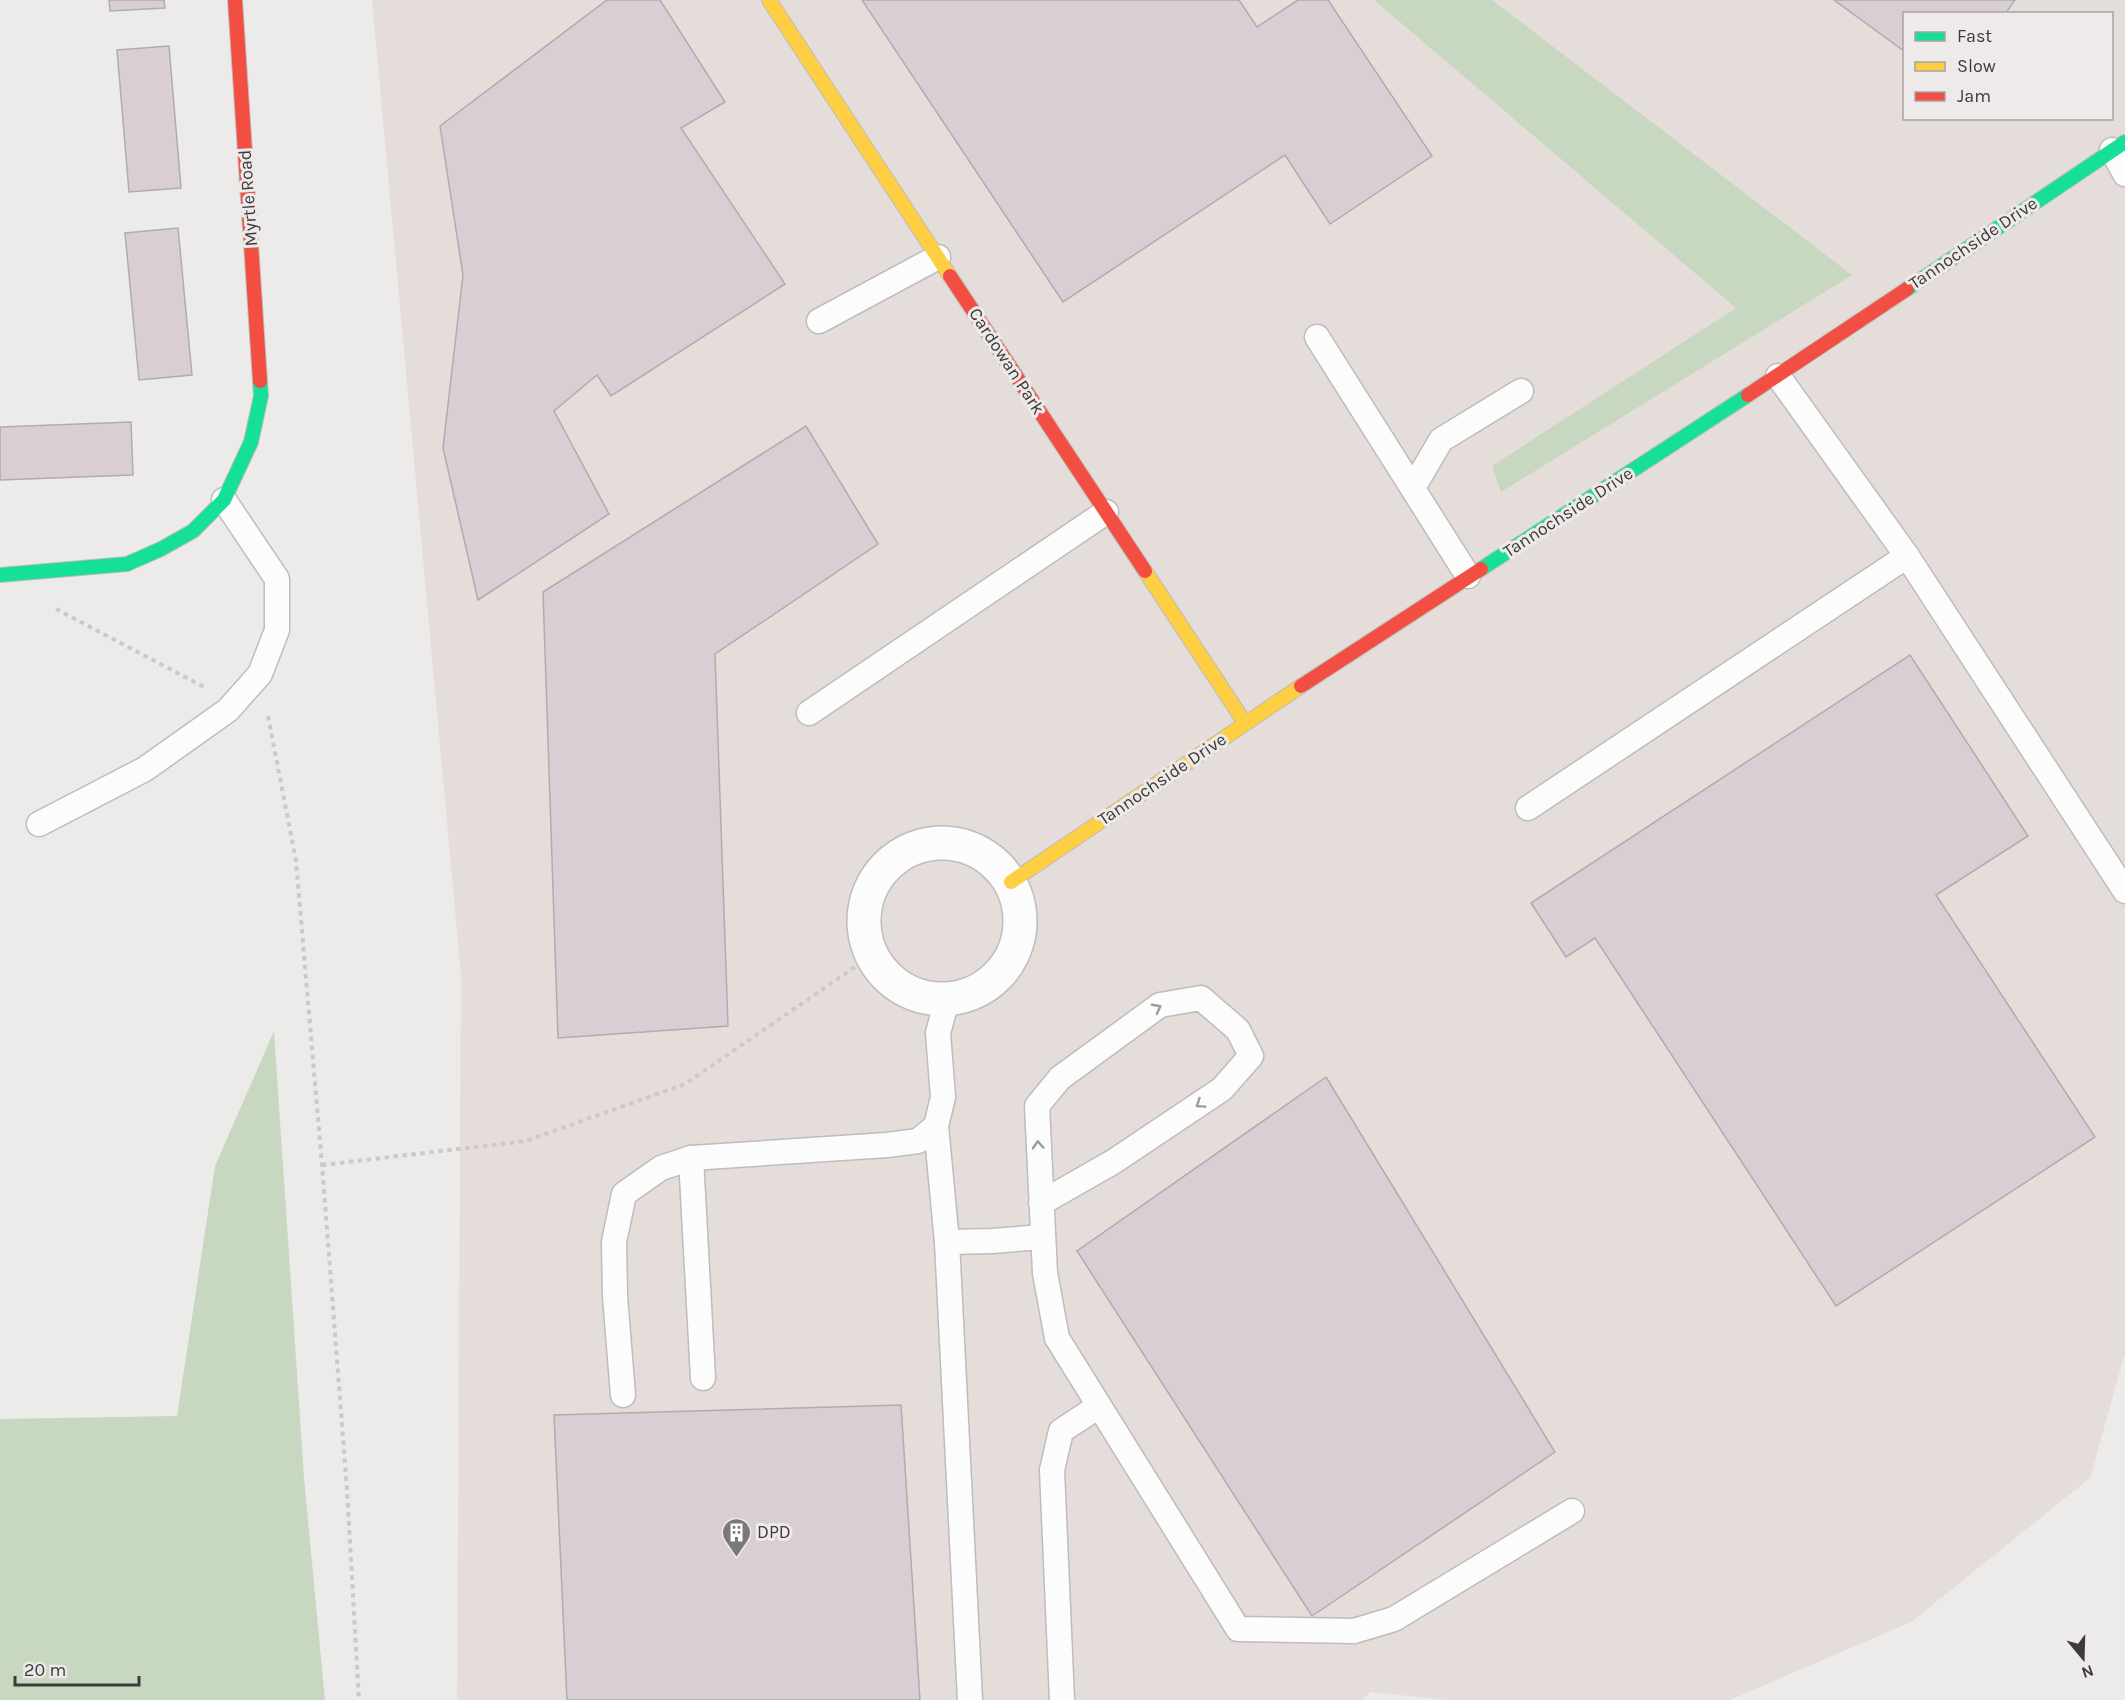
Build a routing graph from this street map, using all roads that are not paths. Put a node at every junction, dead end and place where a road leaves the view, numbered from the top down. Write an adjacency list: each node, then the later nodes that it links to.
1 (235, 0): 11 (street, Myrtle Road)
2 (769, 0): 5 (street, Cardowan Park)
3 (2118, 146): 4 (lane); 8 (street, Tannochside Drive)
4 (2125, 174)
5 (938, 257): 6 (lane); 12 (street, Cardowan Park)
6 (819, 321)
7 (1317, 337): 10 (lane)
8 (1778, 376): 13 (lane); 15 (street, Tannochside Drive)
9 (1521, 392): 10 (lane)
10 (1413, 488): 15 (lane)
11 (224, 500): 14 (street); 19 (lane)
12 (1106, 512): 16 (lane); 17 (street, Cardowan Park)
13 (1907, 556): 18 (lane); 21 (lane)
14 (0, 575)
15 (1468, 576): 17 (street, Tannochside Drive)
16 (809, 713)
17 (1245, 723): 20 (street, Tannochside Drive)
18 (1528, 808)
19 (39, 824)
20 (1011, 882): 22 (street); 22 (street)
21 (2125, 891)
22 (947, 1000): 23 (lane)
23 (936, 1126): 24 (lane); 27 (lane)
24 (691, 1158): 28 (lane); 29 (lane)
25 (1041, 1203): 25 (lane, one-way to 25); 26 (lane)
26 (1042, 1237): 27 (lane); 30 (lane)
27 (947, 1242): 32 (lane)
28 (703, 1378)
29 (623, 1395)
30 (1099, 1406): 31 (lane); 33 (lane)
31 (1572, 1511)
32 (970, 1700)
33 (1062, 1700)

